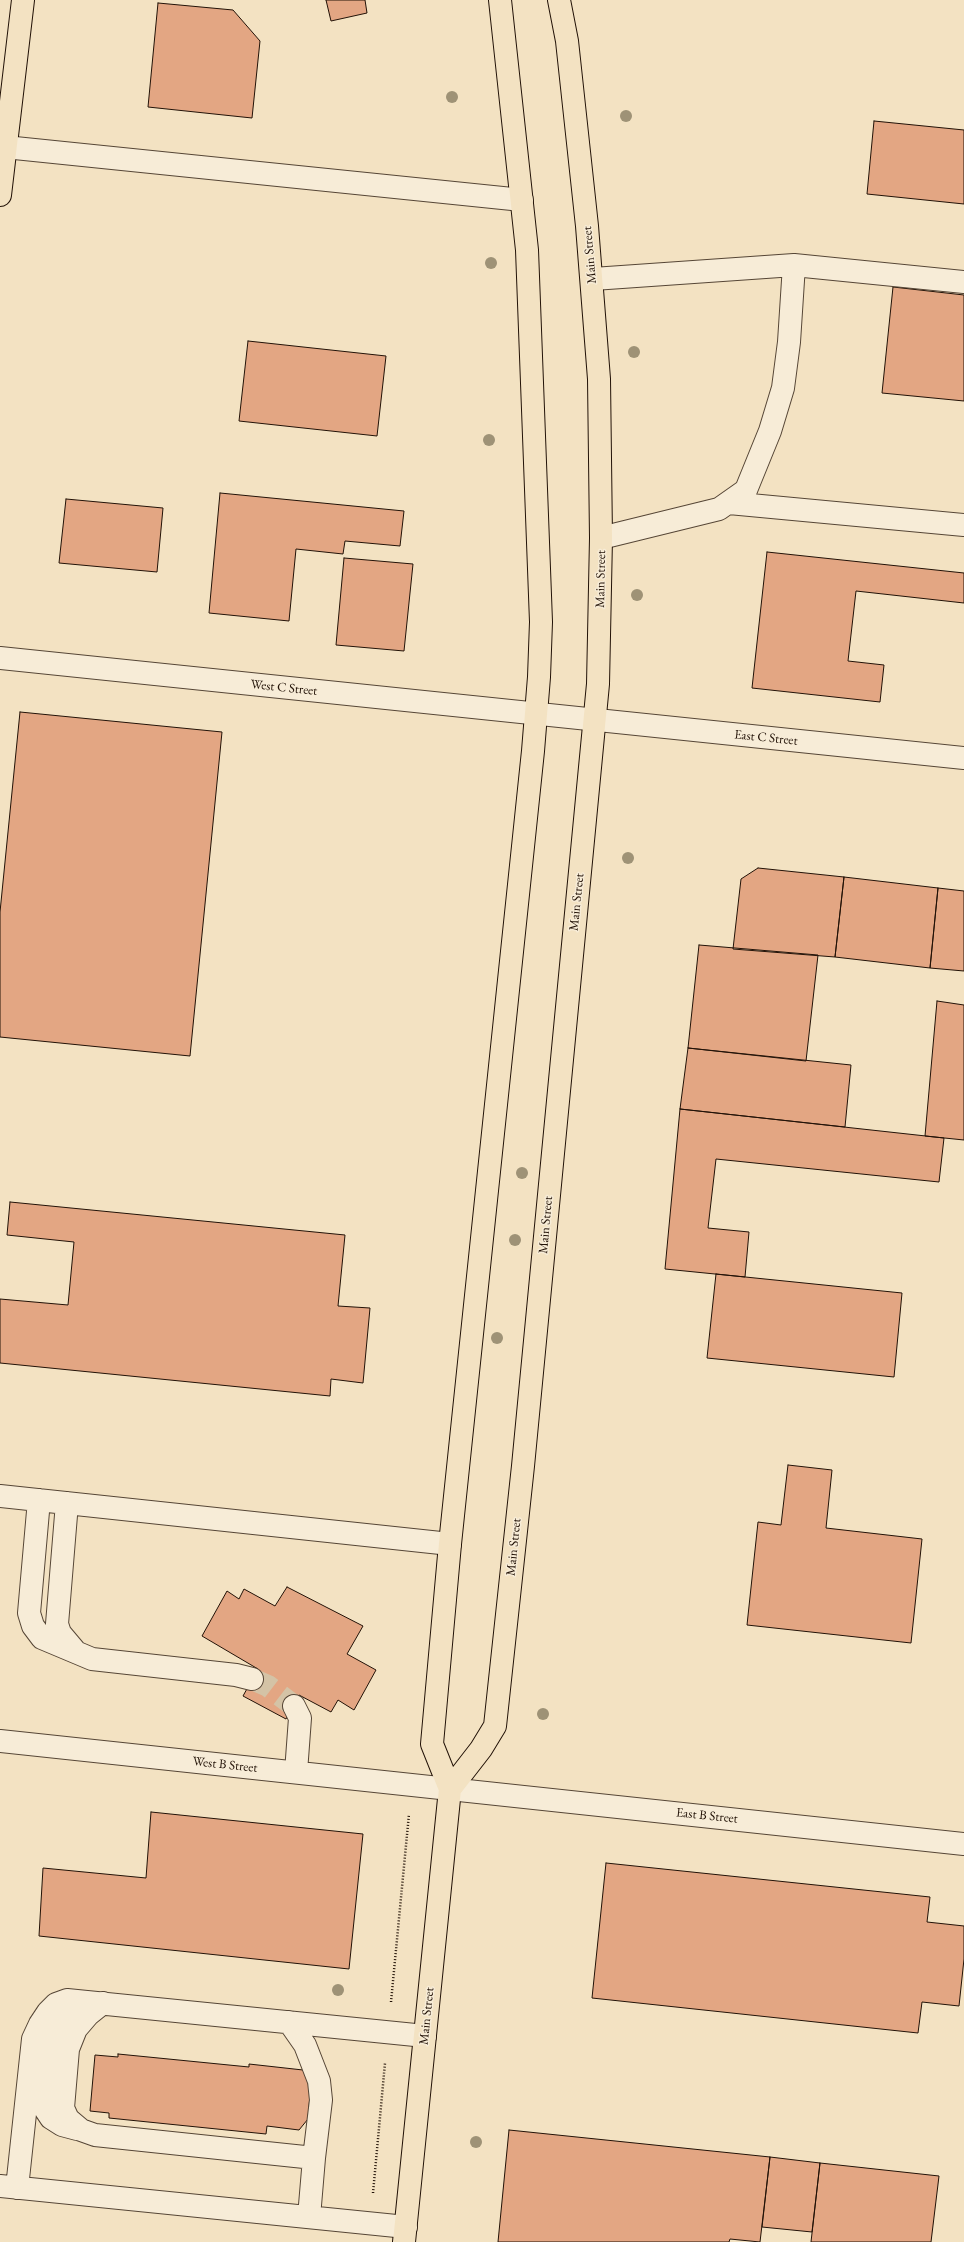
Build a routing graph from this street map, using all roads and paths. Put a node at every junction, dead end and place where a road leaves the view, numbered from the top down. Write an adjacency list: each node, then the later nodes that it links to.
1 (23, 0): 4 (main road)
2 (500, 0): 6 (main road, Main Street)
3 (559, 0): 8 (main road, Main Street)
4 (6, 147): 5 (main road); 6 (street)
5 (0, 195)
6 (522, 200): 14 (main road, Main Street)
7 (794, 265): 8 (street); 9 (street); 10 (street)
8 (593, 279): 12 (main road, Main Street)
9 (964, 282)
10 (729, 503): 11 (street); 12 (street)
11 (964, 525)
12 (601, 538): 16 (main road, Main Street)
13 (0, 658): 14 (street, West C Street)
14 (537, 714): 15 (street, West C Street); 21 (main road, Main Street)
15 (567, 717): 16 (street, East C Street)
16 (595, 720): 17 (street, East C Street); 27 (main road, Main Street)
17 (964, 758)
18 (0, 1496): 19 (street)
19 (39, 1500): 20 (street); 22 (street)
20 (67, 1503): 21 (street); 22 (street)
21 (450, 1544): 27 (main road, Main Street)
22 (78, 1654): 23 (street)
23 (252, 1679)
24 (294, 1706): 26 (street)
25 (0, 1741): 26 (street, West B Street)
26 (296, 1772): 27 (street, West B Street)
27 (450, 1789): 28 (street, East B Street); 31 (main road, Main Street)
28 (964, 1844)
29 (95, 2002): 30 (street); 32 (street); 33 (street)
30 (289, 2022): 31 (street); 32 (street)
31 (426, 2036): 35 (main road, Main Street)
32 (314, 2158): 34 (street)
33 (9, 2187): 34 (street)
34 (309, 2217): 35 (street)
35 (405, 2234)

